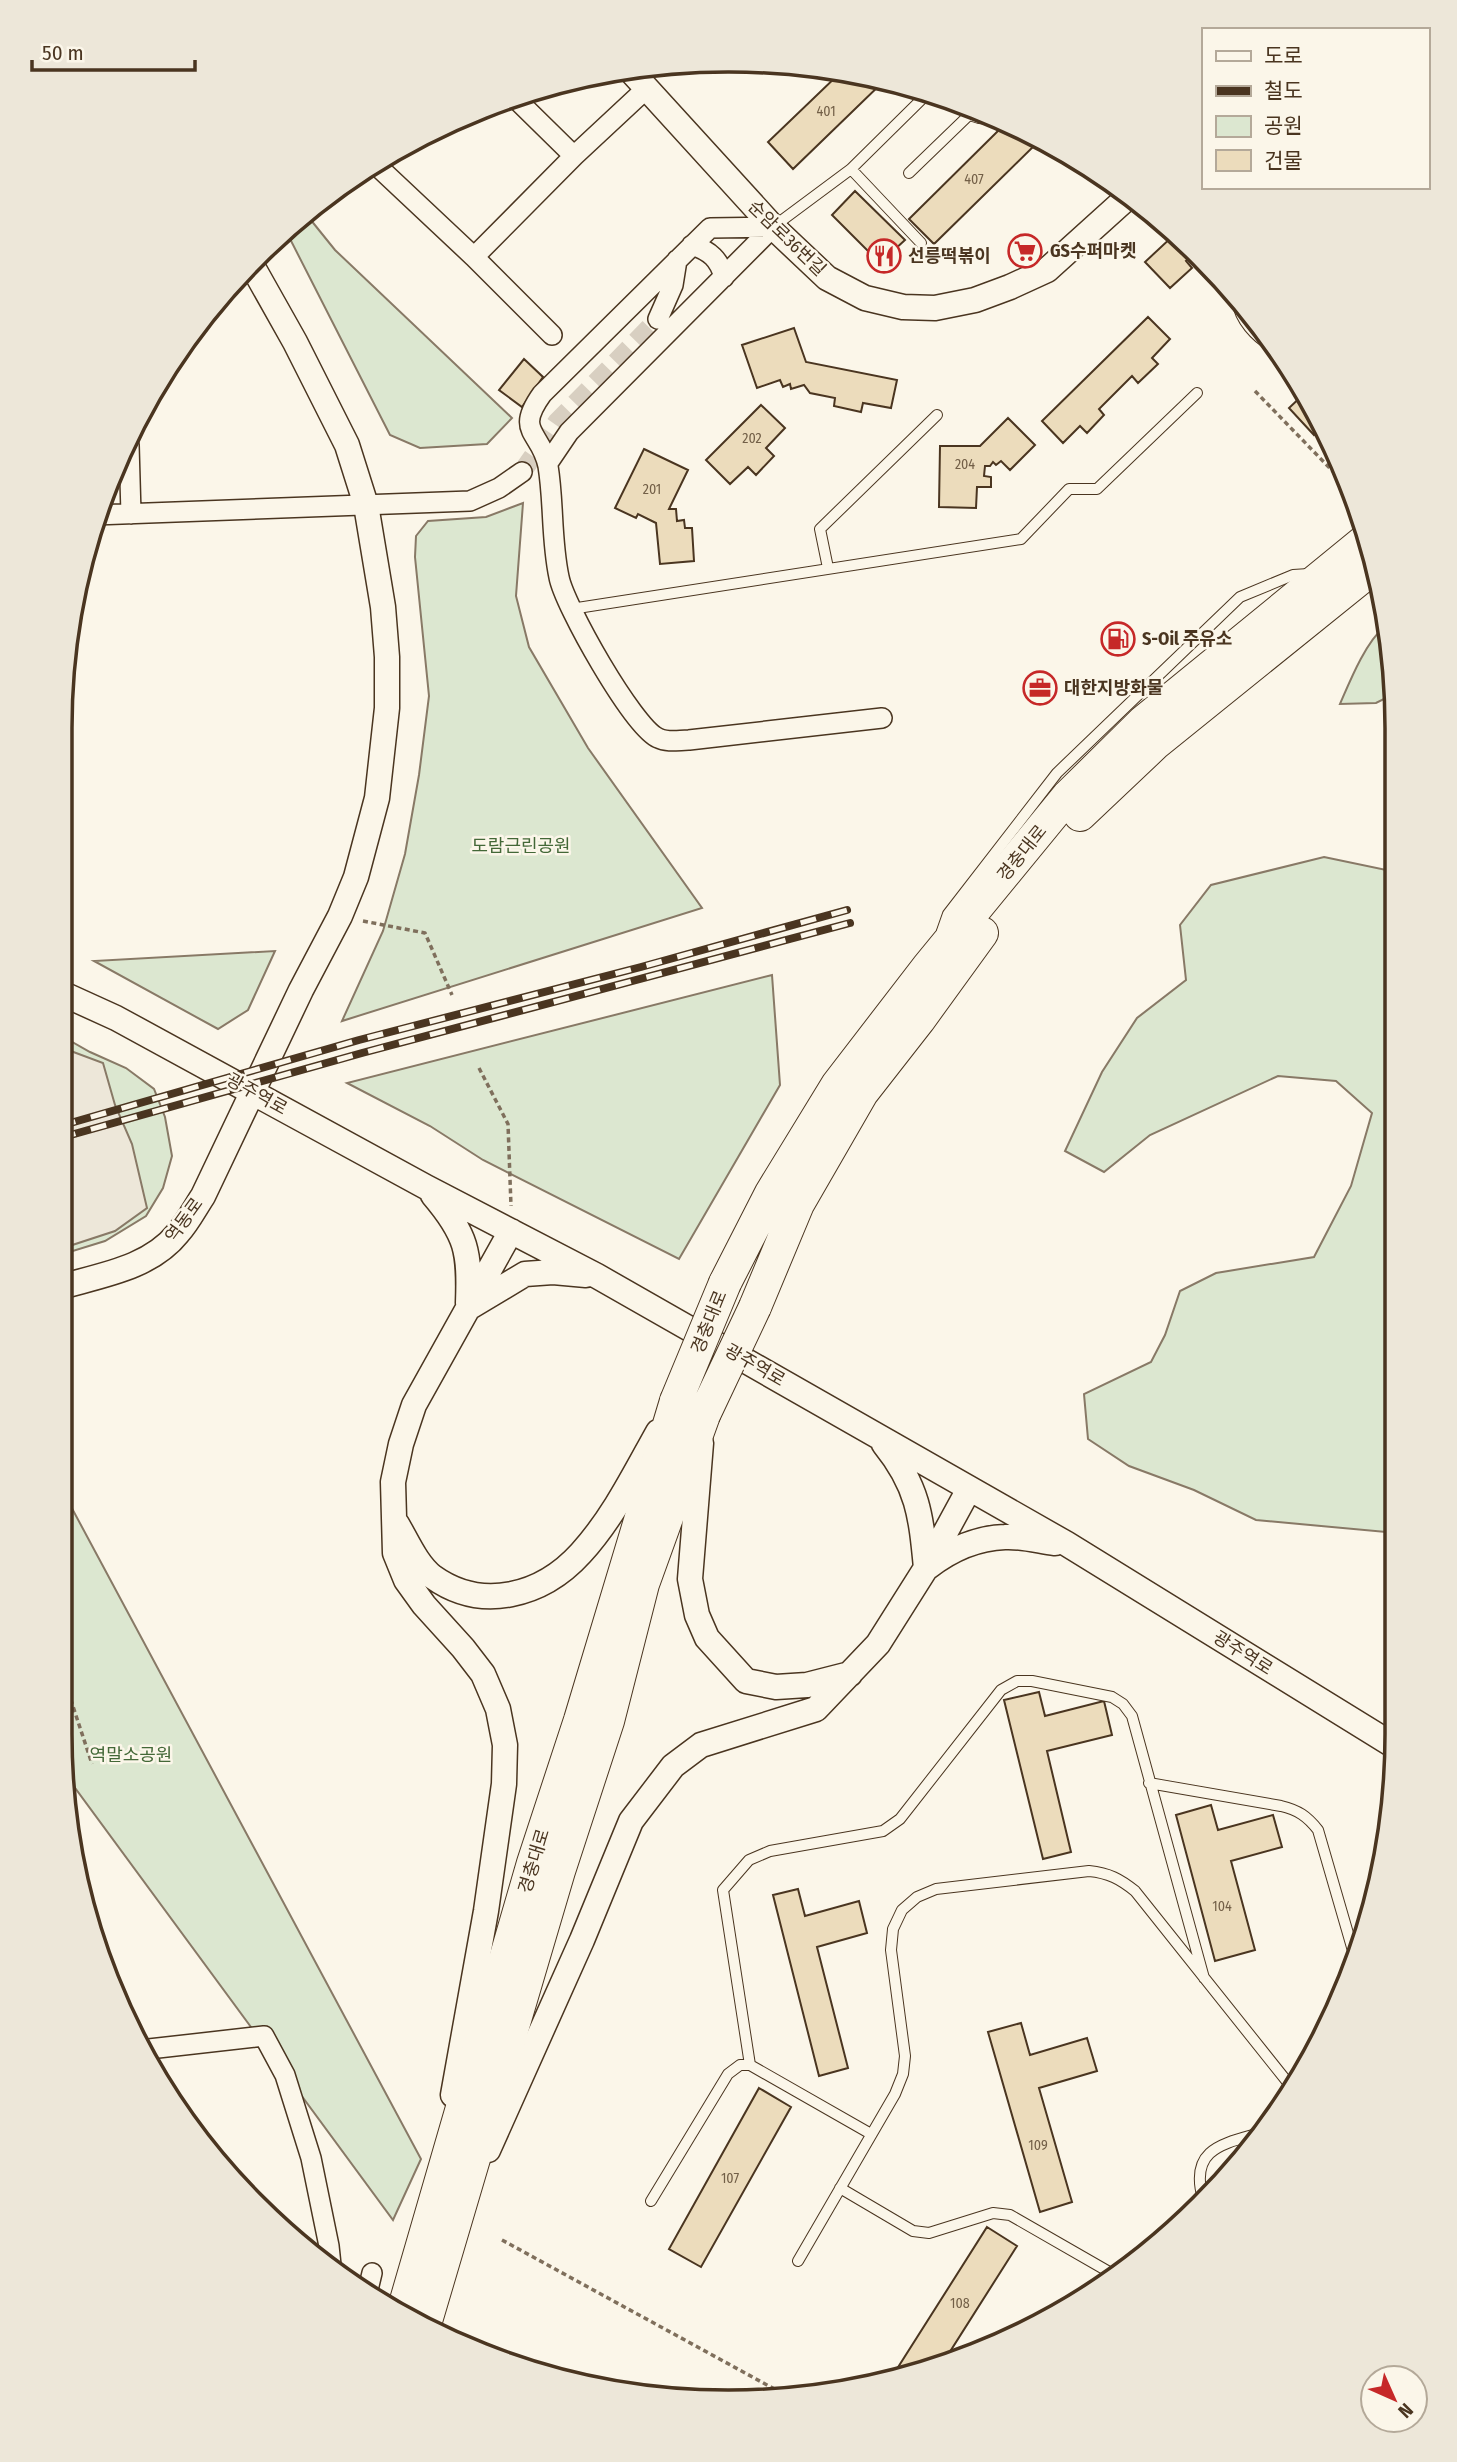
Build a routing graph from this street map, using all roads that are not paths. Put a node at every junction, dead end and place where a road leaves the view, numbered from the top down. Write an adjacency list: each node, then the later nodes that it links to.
1 (637, 78): 2 (street, 순암로36번길)
2 (647, 88): 6 (street); 11 (street, 순암로36번길)
3 (920, 101): 7 (lane)
4 (522, 105): 6 (street)
5 (967, 117): 9 (lane)
6 (574, 156): 14 (street)
7 (851, 169): 11 (lane); 12 (lane)
8 (382, 171): 14 (street)
9 (908, 173)
10 (1122, 203): 11 (street, 순암로36번길)
11 (773, 226): 13 (street); 17 (street)
12 (921, 243)
13 (692, 245): 15 (street); 17 (street)
14 (474, 257): 19 (street)
15 (677, 260): 18 (street); 23 (street)
16 (256, 273): 25 (street, 역동로)
17 (723, 277): 18 (street)
18 (705, 297): 23 (street)
19 (552, 335)
20 (1197, 393): 29 (lane)
21 (937, 415): 29 (lane)
22 (129, 460): 26 (street)
23 (548, 463): 31 (street)
24 (522, 472): 25 (street)
25 (366, 505): 26 (street); 34 (street, 역동로)
26 (131, 514): 27 (street)
27 (108, 515)
28 (1359, 545): 40 (main road, 경충대로, bridge)
29 (828, 568): 31 (lane)
30 (1366, 573): 40 (main road, 경충대로, bridge)
31 (571, 609): 32 (street)
32 (882, 718)
33 (72, 998): 34 (street, 광주역로)
34 (253, 1091): 35 (street, 광주역로); 38 (street, 역동로)
35 (426, 1187): 36 (street, 광주역로); 39 (street)
36 (512, 1231): 37 (street, 광주역로); 39 (street)
37 (597, 1276): 39 (street); 41 (street, 광주역로)
38 (72, 1283)
39 (467, 1310): 43 (street)
40 (690, 1408): 43 (street); 46 (street); 59 (main road, 경충대로)
41 (877, 1435): 42 (street, 광주역로); 45 (street)
42 (969, 1489): 44 (street, 광주역로); 45 (street)
43 (395, 1522): 59 (street)
44 (1066, 1544): 45 (street); 47 (street, 광주역로)
45 (926, 1568): 46 (street)
46 (850, 1673): 59 (street)
47 (1385, 1740)
48 (1149, 1783): 49 (lane); 50 (lane); 52 (lane)
49 (1351, 1943)
50 (1204, 1978): 53 (lane); 54 (lane)
51 (153, 2049): 60 (street)
52 (751, 2065): 54 (lane); 58 (lane)
53 (1286, 2080)
54 (871, 2134): 56 (lane)
55 (1247, 2137): 57 (lane)
56 (840, 2188): 61 (lane); 62 (lane)
57 (1201, 2190)
58 (651, 2201)
59 (442, 2223): 65 (main road, 경충대로); 66 (main road, 경충대로)
60 (330, 2256)
61 (798, 2261)
62 (1106, 2270)
63 (372, 2273): 64 (street)
64 (370, 2283)
65 (406, 2305)
66 (427, 2317)

